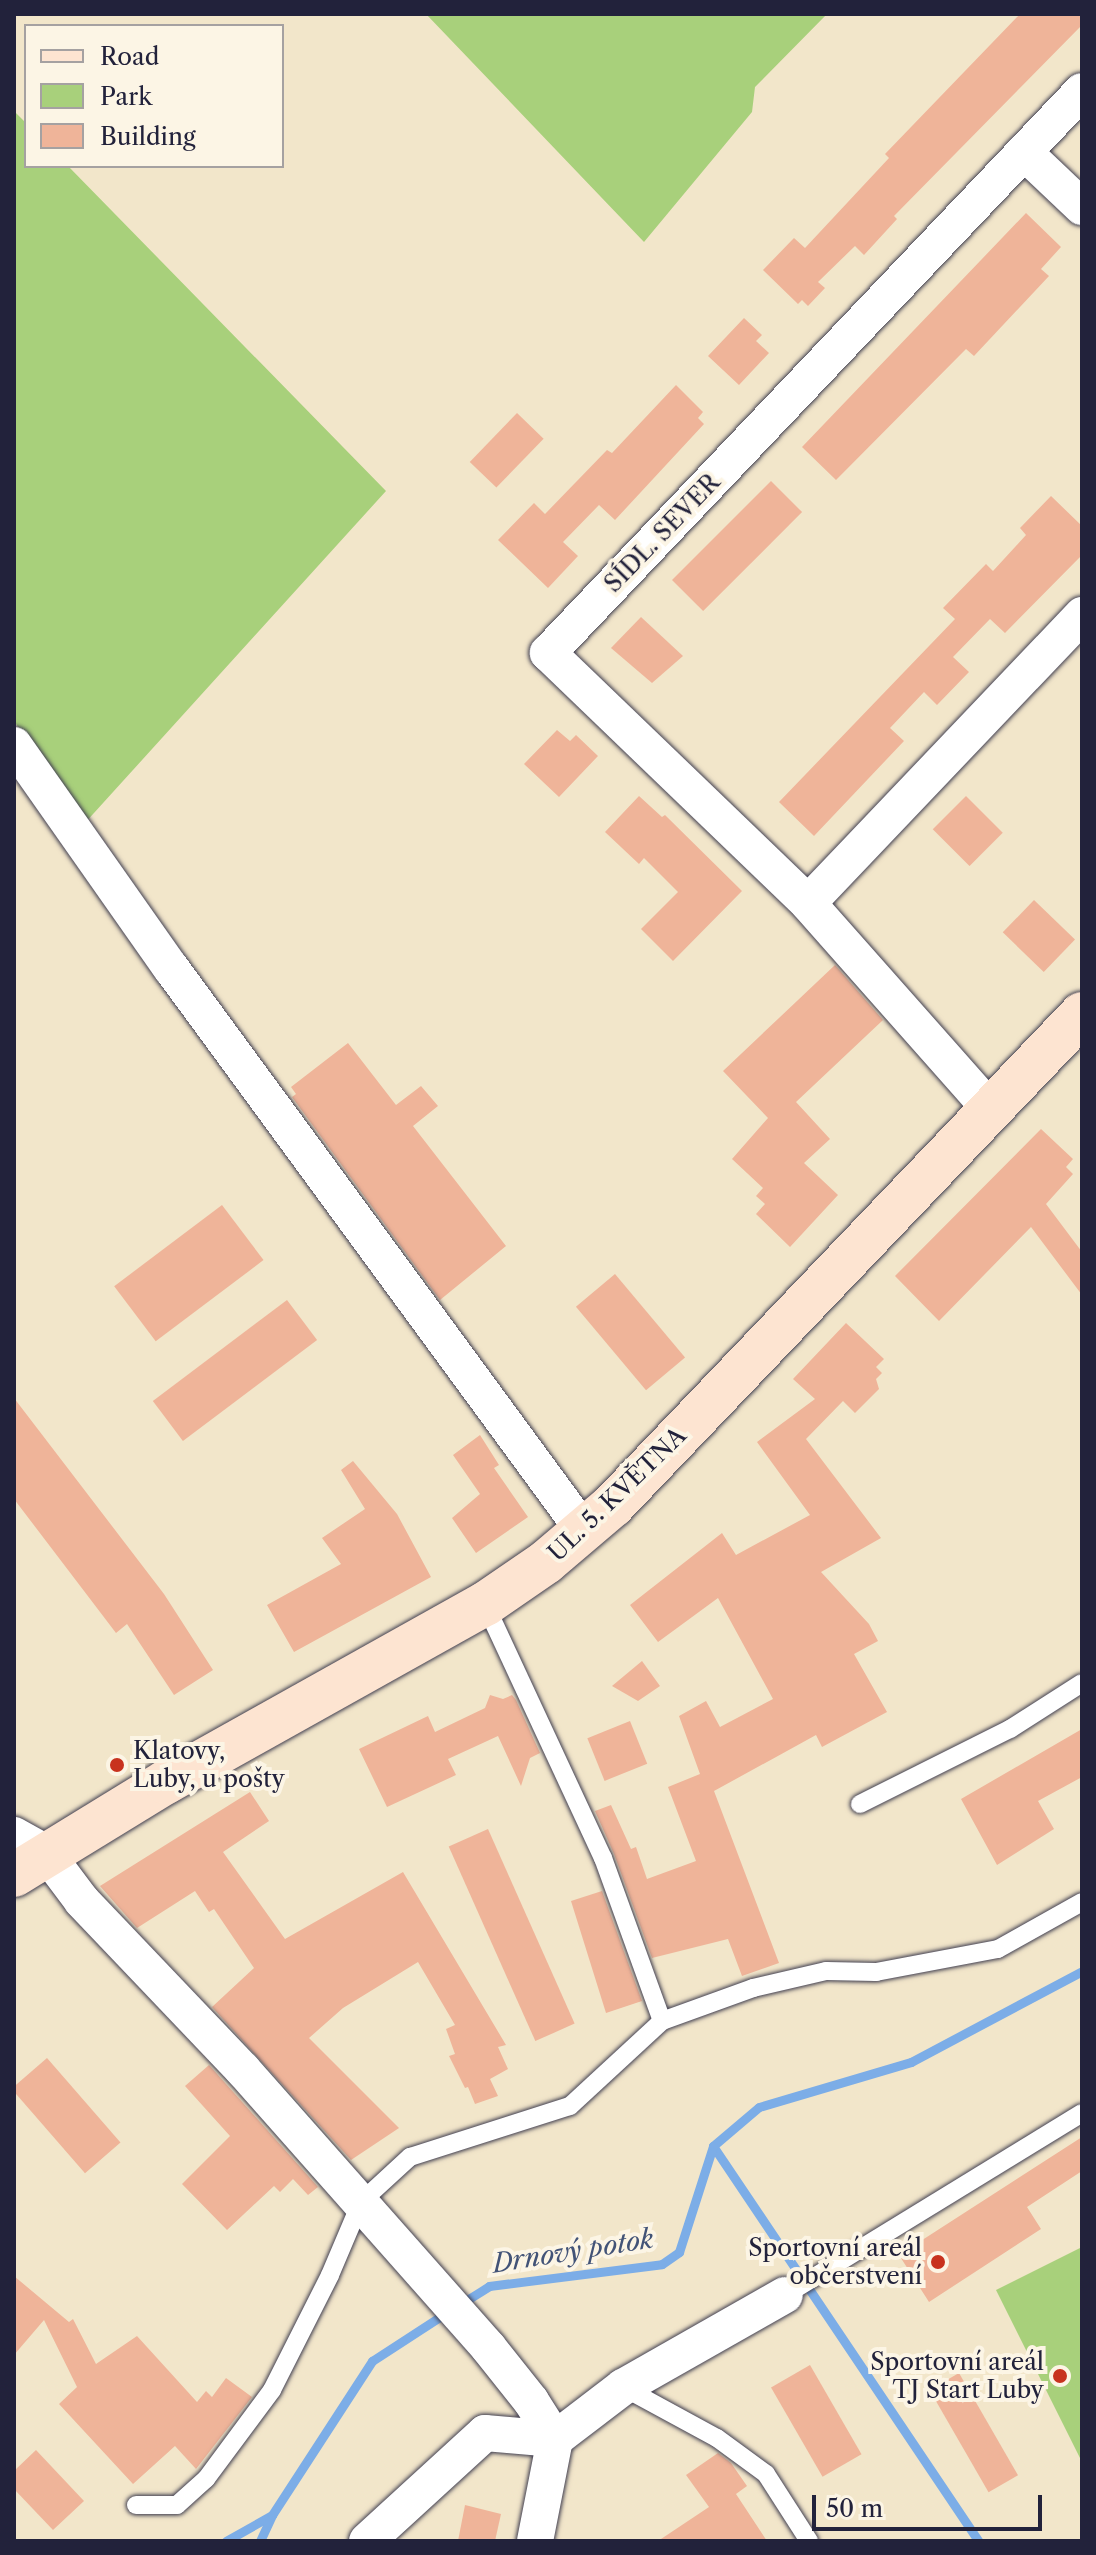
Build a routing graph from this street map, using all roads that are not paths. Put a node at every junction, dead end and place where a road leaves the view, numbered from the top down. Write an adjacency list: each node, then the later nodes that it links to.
1 (1082, 91): 2 (street, SÍDL. SEVER)
2 (1024, 152): 3 (street); 6 (street, SÍDL. SEVER)
3 (1082, 207)
4 (1082, 615): 6 (street)
5 (14, 745): 9 (street)
6 (808, 903): 8 (street, SÍDL. SEVER)
7 (1077, 1030): 8 (street, UL. 5. KVĚTNA)
8 (990, 1109): 9 (street, UL. 5. KVĚTNA)
9 (584, 1531): 10 (street, UL. 5. KVĚTNA)
10 (485, 1604): 13 (street, UL. 5. KVĚTNA); 15 (lane)
11 (1082, 1683): 12 (lane)
12 (860, 1804)
13 (25, 1854): 17 (street)
14 (1082, 1902): 15 (lane)
15 (662, 2021): 17 (lane)
16 (1082, 2113): 18 (lane)
17 (361, 2202): 20 (street); 21 (lane)
18 (800, 2286): 19 (street)
19 (623, 2387): 20 (street); 24 (lane)
20 (555, 2439): 22 (street); 23 (street)
21 (136, 2505)
22 (367, 2541)
23 (535, 2541)
24 (809, 2541)

